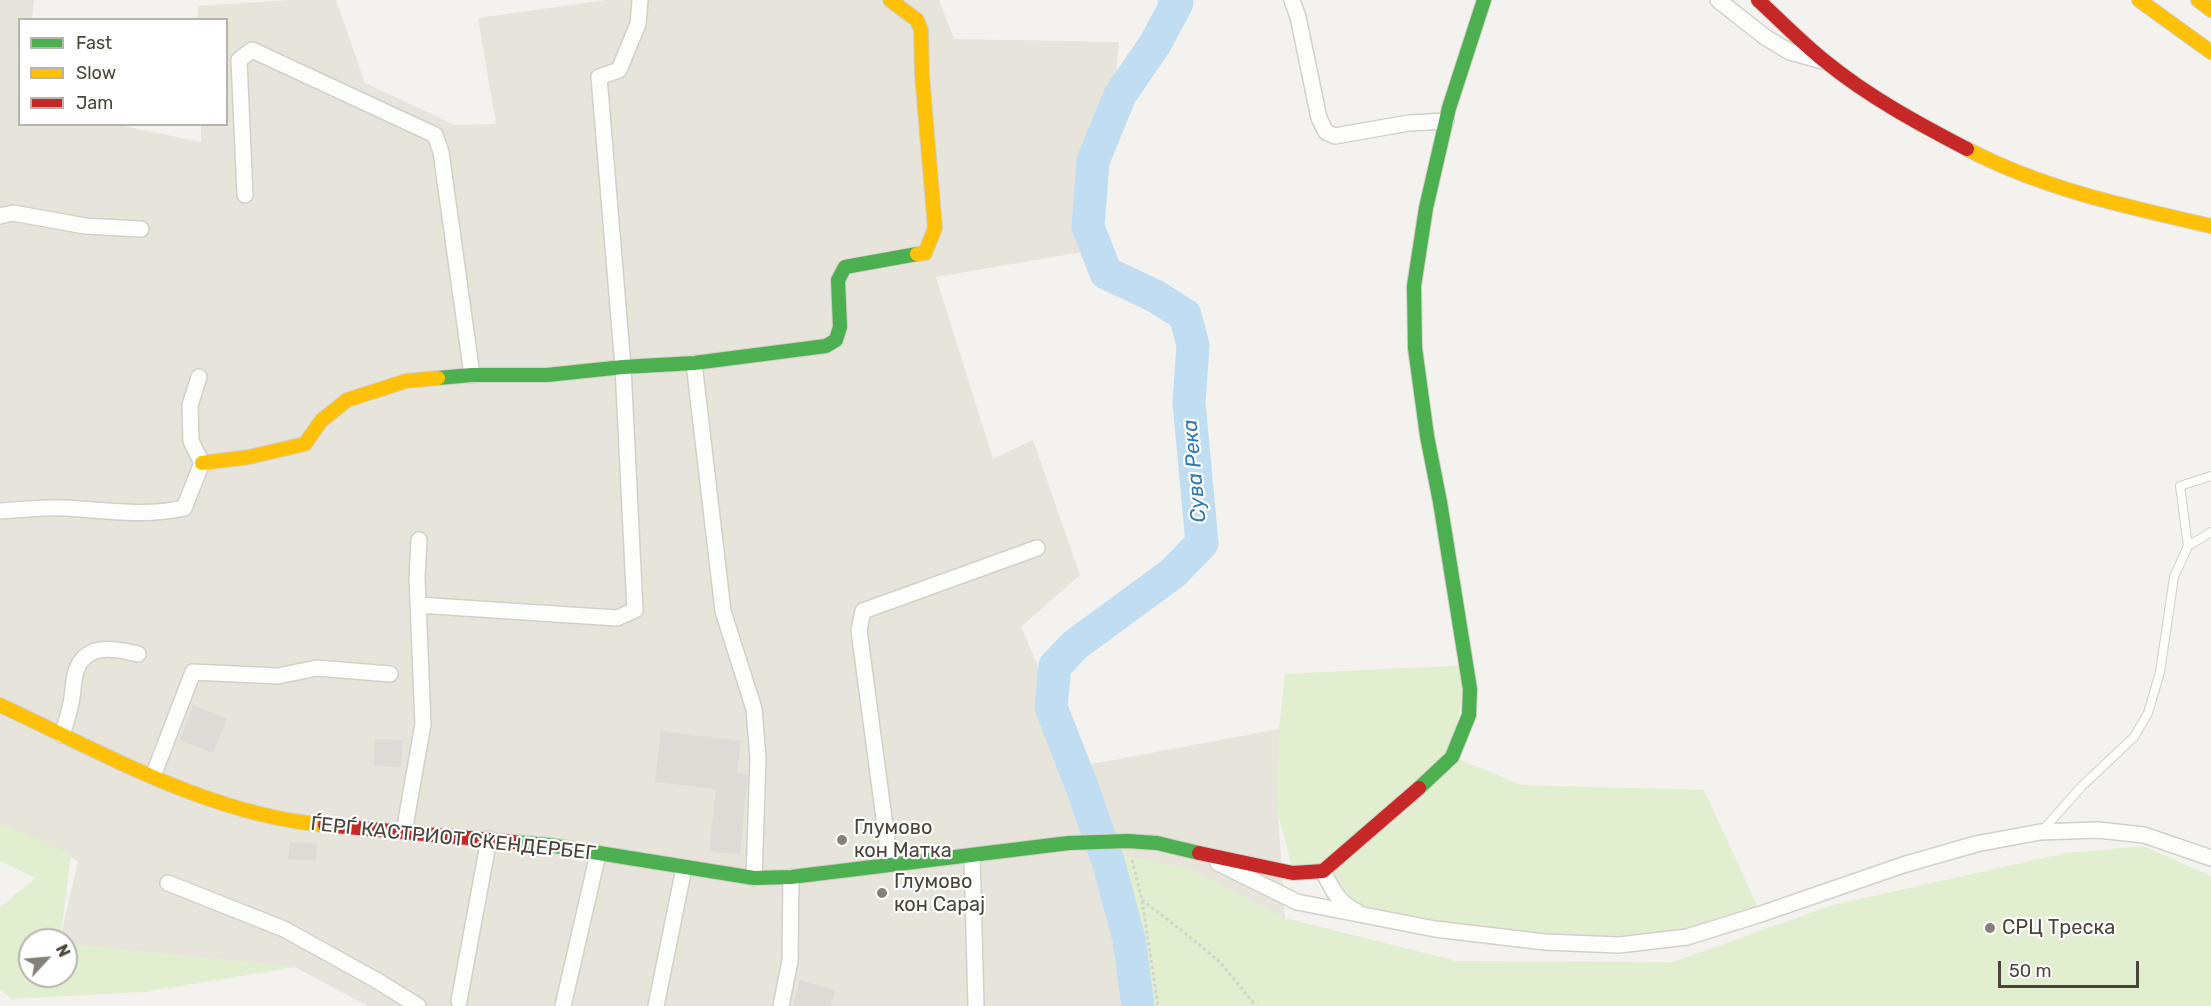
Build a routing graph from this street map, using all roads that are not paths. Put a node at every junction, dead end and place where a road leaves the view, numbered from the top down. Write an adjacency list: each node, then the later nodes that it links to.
1 (639, 0): 18 (street)
2 (890, 0): 17 (main road)
3 (1292, 0): 12 (street)
4 (1484, 0): 12 (main road)
5 (1718, 0): 11 (street)
6 (1758, 0): 11 (main road)
7 (2139, 0): 10 (main road)
8 (2198, 0): 9 (main road)
9 (2211, 10)
10 (2211, 52)
11 (1826, 62): 15 (main road)
12 (1446, 121): 43 (main road)
13 (245, 195): 19 (street)
14 (0, 216): 16 (street)
15 (2211, 226)
16 (141, 229)
17 (694, 363): 18 (main road); 44 (street)
18 (623, 367): 19 (main road); 28 (street)
19 (472, 375): 21 (main road)
20 (199, 377): 21 (street)
21 (202, 463): 23 (street)
22 (2211, 476): 26 (lane)
23 (0, 511)
24 (2211, 532): 26 (lane)
25 (419, 540): 28 (street)
26 (2188, 546): 35 (lane)
27 (1037, 548): 41 (street)
28 (418, 605): 34 (street)
29 (138, 654): 32 (street)
30 (390, 674): 33 (street)
31 (0, 705): 32 (main road, ЃЕРЃ КАСТРИОТ СКЕНДЕРБЕГ)
32 (62, 735): 33 (main road, ЃЕРЃ КАСТРИОТ СКЕНДЕРБЕГ)
33 (153, 776): 34 (main road, ЃЕРЃ КАСТРИОТ СКЕНДЕРБЕГ)
34 (404, 832): 36 (main road, ЃЕРЃ КАСТРИОТ СКЕНДЕРБЕГ)
35 (2040, 832): 40 (street); 47 (street)
36 (489, 839): 37 (main road, ЃЕРЃ КАСТРИОТ СКЕНДЕРБЕГ); 48 (street)
37 (598, 854): 42 (main road, ЃЕРЃ КАСТРИОТ СКЕНДЕРБЕГ); 50 (street)
38 (1199, 854): 39 (main road, ЃЕРЃ КАСТРИОТ СКЕНДЕРБЕГ); 43 (main road, ЃЕРЃ КАСТРИОТ СКЕНДЕРБЕГ); 47 (street)
39 (972, 856): 41 (main road, ЃЕРЃ КАСТРИОТ СКЕНДЕРБЕГ); 53 (street)
40 (2211, 858)
41 (890, 864): 45 (main road, ЃЕРЃ КАСТРИОТ СКЕНДЕРБЕГ)
42 (684, 868): 44 (main road, ЃЕРЃ КАСТРИОТ СКЕНДЕРБЕГ); 51 (street)
43 (1323, 871): 47 (street)
44 (754, 878): 45 (main road, ЃЕРЃ КАСТРИОТ СКЕНДЕРБЕГ)
45 (791, 878): 52 (street)
46 (168, 883): 49 (street)
47 (1364, 915)
48 (459, 1001)
49 (418, 1006)
50 (563, 1006)
51 (657, 1006)
52 (781, 1006)
53 (976, 1006)

